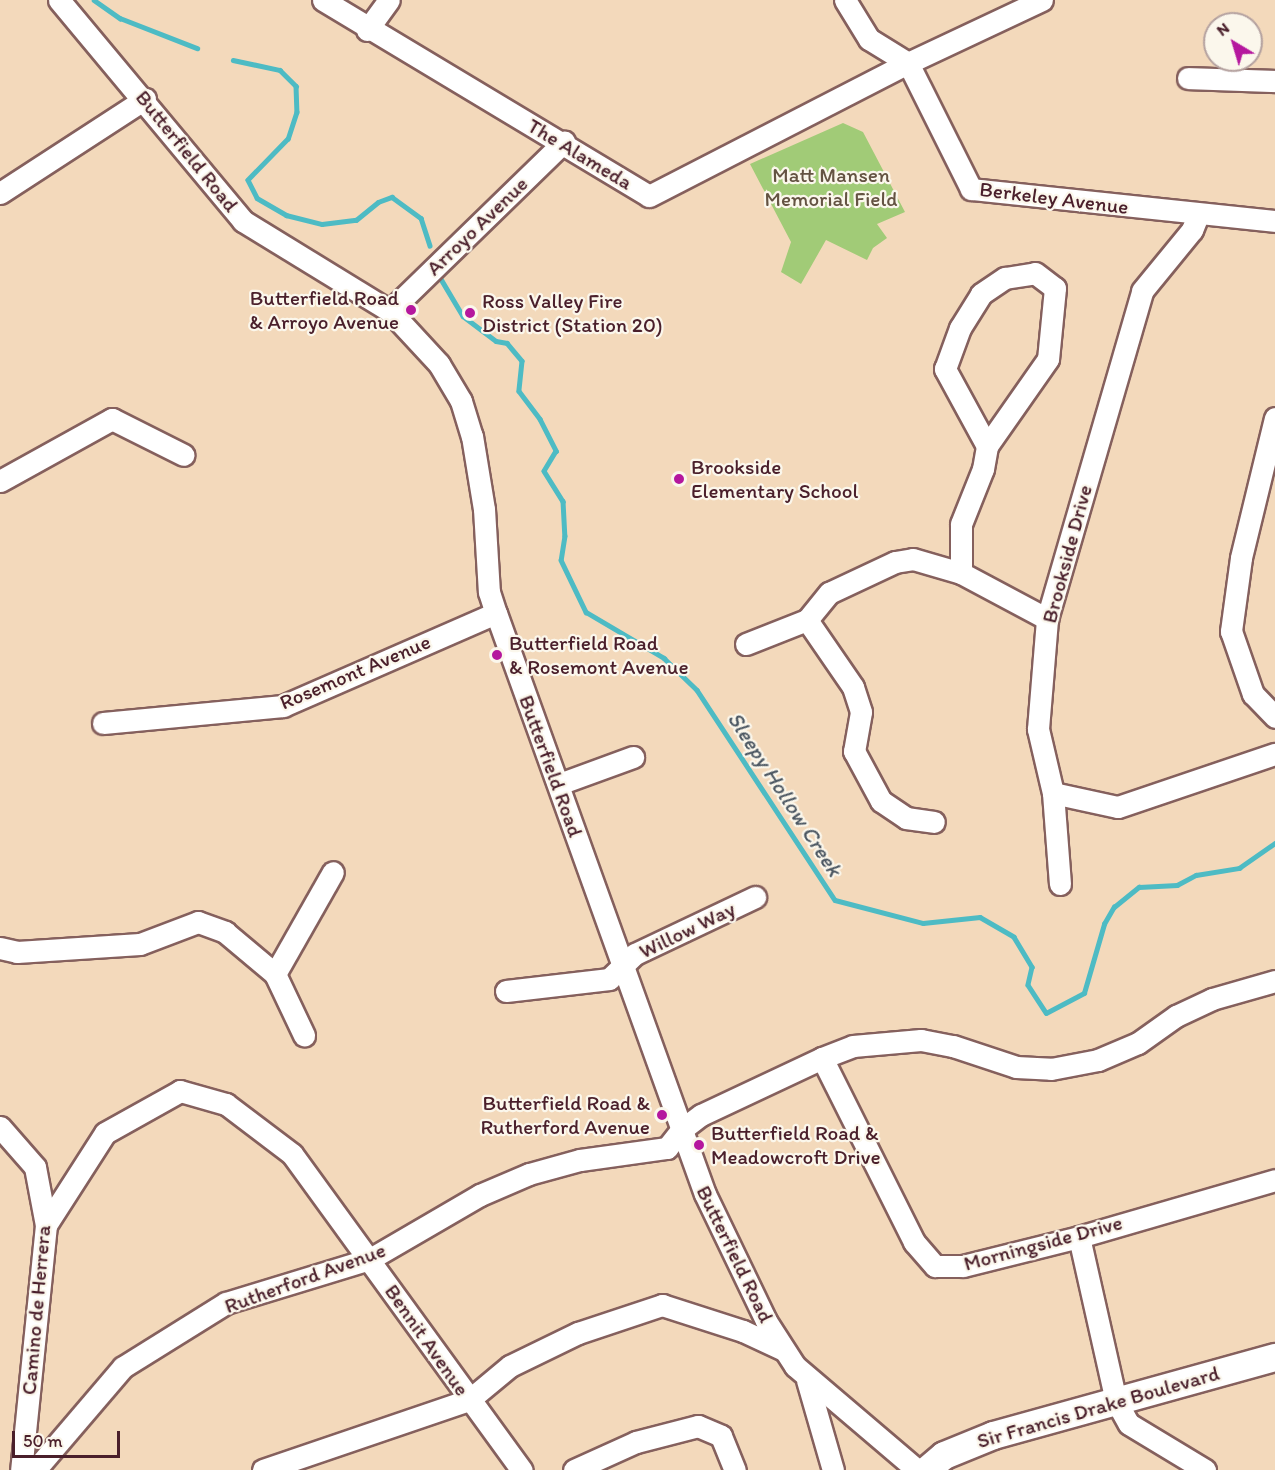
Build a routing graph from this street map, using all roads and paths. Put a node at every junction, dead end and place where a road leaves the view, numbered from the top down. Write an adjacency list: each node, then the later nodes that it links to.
1 (59, 0): 10 (street, Butterfield Road)
2 (323, 0): 6 (street, The Alameda)
3 (389, 0): 6 (street)
4 (845, 0): 7 (street)
5 (1042, 0): 7 (street, The Alameda)
6 (367, 30): 11 (street, The Alameda)
7 (908, 63): 11 (street, The Alameda); 13 (street, Berkeley Avenue)
8 (1188, 78): 9 (street)
9 (1275, 81)
10 (145, 99): 12 (street); 15 (street, Butterfield Road)
11 (564, 142): 15 (street, Arroyo Avenue)
12 (0, 193)
13 (1198, 215): 14 (street, Berkeley Avenue); 22 (street, Brookside Drive)
14 (1275, 221)
15 (390, 311): 21 (street, Butterfield Road)
16 (1275, 418): 25 (street)
17 (987, 446): 17 (street); 20 (street)
18 (184, 455): 19 (street)
19 (0, 481)
20 (961, 573): 22 (street); 23 (street)
21 (496, 613): 26 (street, Rosemont Avenue); 29 (street, Butterfield Road)
22 (1047, 619): 30 (street, Brookside Drive)
23 (807, 620): 24 (street); 31 (street)
24 (746, 644)
25 (1275, 717)
26 (102, 723)
27 (1275, 754): 30 (street)
28 (633, 757): 29 (street)
29 (559, 784): 36 (street, Butterfield Road)
30 (1053, 793): 33 (street, Brookside Drive)
31 (934, 822)
32 (333, 872): 37 (street)
33 (1060, 884)
34 (755, 897): 36 (street, Willow Way)
35 (0, 948): 37 (street)
36 (621, 966): 39 (street, Willow Way); 43 (street, Butterfield Road)
37 (274, 974): 40 (street)
38 (1275, 981): 41 (street, Rutherford Avenue)
39 (506, 991)
40 (304, 1035)
41 (822, 1058): 43 (street, Rutherford Avenue); 46 (street, Morningside Drive)
42 (0, 1127): 45 (street, Camino de Herrera)
43 (681, 1130): 47 (street, Rutherford Avenue); 48 (street, Butterfield Road)
44 (1275, 1180): 46 (street, Morningside Drive)
45 (46, 1226): 47 (street, Bennit Avenue); 53 (street, Camino de Herrera)
46 (1079, 1237): 52 (street)
47 (370, 1259): 51 (street, Bennit Avenue); 54 (street, Rutherford Avenue)
48 (784, 1350): 50 (street, Butterfield Road); 51 (street)
49 (1275, 1357): 52 (main road, Sir Francis Drake Boulevard)
50 (807, 1380): 59 (street); 60 (street, Butterfield Road)
51 (469, 1400): 55 (street); 56 (street, Bennit Avenue)
52 (1116, 1401): 61 (main road, Sir Francis Drake Boulevard); 62 (street)
53 (21, 1470)
54 (35, 1470)
55 (263, 1470)
56 (522, 1470)
57 (574, 1470): 58 (street)
58 (735, 1470)
59 (833, 1470)
60 (917, 1470)
61 (926, 1470)
62 (1205, 1470)

